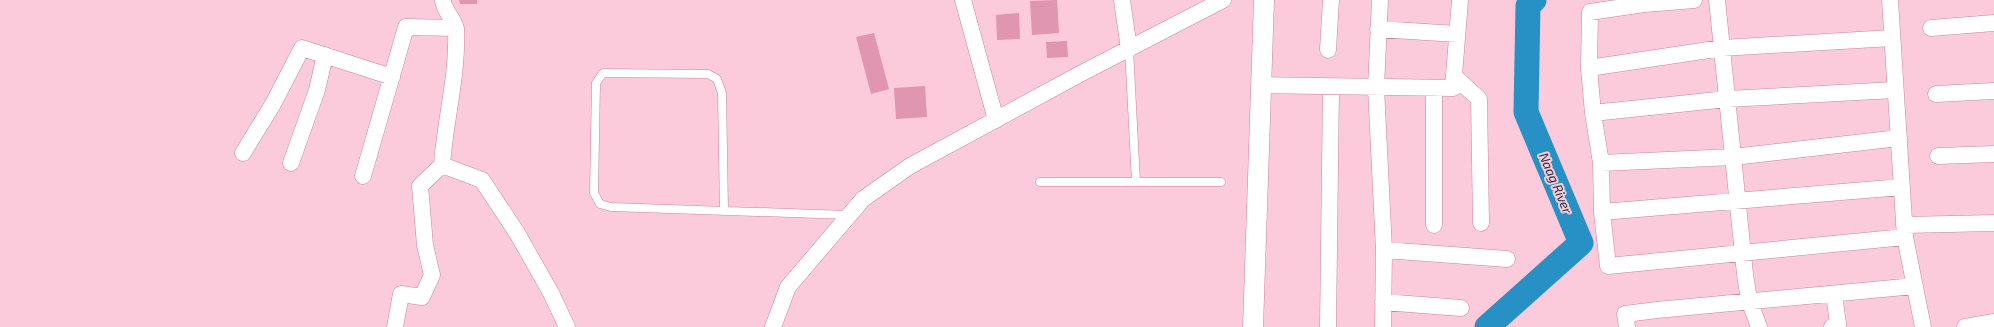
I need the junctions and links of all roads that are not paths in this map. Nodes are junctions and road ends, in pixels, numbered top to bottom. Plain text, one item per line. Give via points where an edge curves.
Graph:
1 (443, 0) edge
2 (963, 0) edge
3 (1122, 0) edge
4 (1223, 0) edge
5 (1264, 0) edge
6 (1331, 0) edge
7 (1380, 0) edge
8 (1460, 0) edge
9 (1694, 0) edge
10 (1716, 0) edge
11 (1890, 0) edge
12 (1994, 23) edge
13 (456, 28) junction
14 (1931, 28) dead end
15 (1378, 29) junction
16 (1457, 34) junction
17 (1892, 38) junction
18 (1722, 48) junction
19 (1129, 49) junction
20 (1328, 50) dead end
21 (325, 55) junction
22 (1589, 68) junction
23 (1454, 76) junction
24 (392, 77) junction
25 (1261, 85) junction
26 (1331, 87) junction
27 (1376, 88) junction
28 (1434, 88) junction
29 (1896, 90) junction
30 (1994, 91) edge
31 (1936, 94) dead end
32 (1727, 99) junction
33 (1593, 113) junction
34 (996, 120) junction
35 (1899, 138) junction
36 (243, 153) dead end
37 (1994, 154) edge
38 (1938, 156) dead end
39 (1733, 157) junction
40 (291, 163) dead end
41 (1601, 163) junction
42 (442, 165) junction
43 (363, 176) dead end
44 (1040, 182) dead end
45 (1136, 182) junction
46 (1221, 182) dead end
47 (1902, 187) junction
48 (1737, 200) junction
49 (724, 211) junction
50 (1602, 212) junction
51 (848, 215) junction
52 (1481, 223) dead end
53 (1994, 223) edge
54 (1434, 225) dead end
55 (1905, 231) junction
56 (1384, 250) junction
57 (1743, 253) junction
58 (1507, 259) dead end
59 (1915, 286) junction
60 (1834, 294) junction
61 (1749, 300) junction
62 (1383, 302) junction
63 (1461, 308) dead end
64 (1994, 322) edge
65 (395, 327) edge
66 (566, 327) edge
67 (773, 327) edge
68 (1253, 327) edge
69 (1328, 327) edge
70 (1383, 327) edge
71 (1627, 327) edge
72 (1759, 327) edge
73 (1832, 327) edge
74 (1923, 327) edge
75 (1965, 327) edge

1 - 13 street via 443,5
2 - 34 street
3 - 19 street
4 - 19 street
5 - 25 street
6 - 20 street
7 - 15 street
8 - 16 street
9 - 22 street via 1590,12
10 - 18 street
11 - 17 street
12 - 14 street
13 - 24 street via 406,27
13 - 42 street via 453,81
15 - 16 street
15 - 27 street
16 - 23 street
17 - 18 street
17 - 29 street
18 - 22 street
18 - 32 street
19 - 34 street
19 - 45 lane
21 - 24 street
21 - 36 street via 302,48 273,104
21 - 40 street via 317,90
22 - 33 street
23 - 28 street via 1453,88
23 - 52 street via 1479,100
24 - 43 street
25 - 26 street
25 - 68 street
26 - 27 street
26 - 69 street
27 - 28 street
27 - 56 street
28 - 54 street
29 - 32 street
29 - 35 street
30 - 31 street
32 - 33 street
32 - 39 street
33 - 41 street
34 - 51 street via 910,166 863,199
35 - 39 street
35 - 47 street
37 - 38 street
39 - 41 street
39 - 48 street
41 - 50 street
42 - 65 street via 420,186 425,245 432,275 422,297 401,294
42 - 66 street via 482,180 517,233 551,293
44 - 45 lane
45 - 46 lane
47 - 48 street
47 - 55 street
48 - 50 street
48 - 57 street
49 - 49 lane via 611,207 600,204 594,193 596,83 603,73 708,74 717,79 722,93
49 - 51 lane
50 - 57 street via 1608,266
51 - 67 street via 788,288
53 - 55 street
55 - 57 street
55 - 59 street
56 - 58 street
56 - 62 street
57 - 61 street
59 - 60 street
59 - 74 street
60 - 61 street
60 - 73 street via 1838,324
61 - 71 street via 1625,314
61 - 72 street
62 - 63 street
62 - 70 street
64 - 75 street

